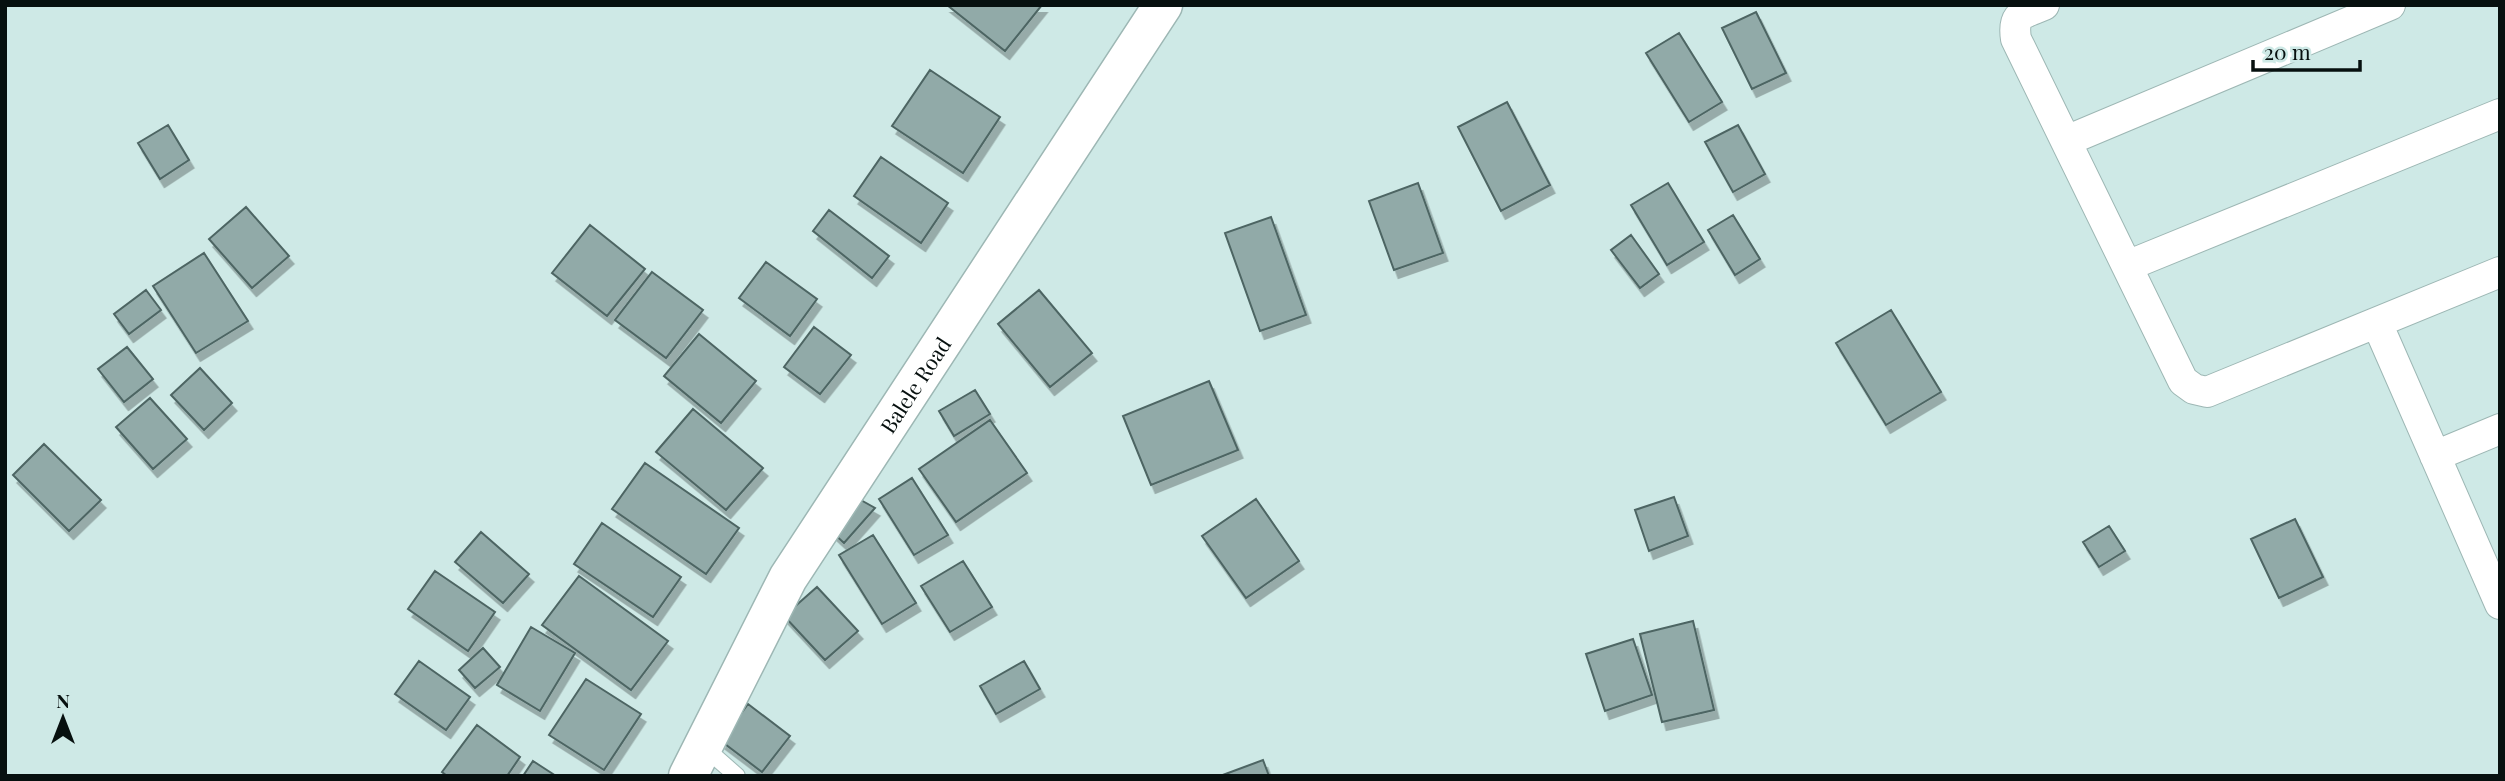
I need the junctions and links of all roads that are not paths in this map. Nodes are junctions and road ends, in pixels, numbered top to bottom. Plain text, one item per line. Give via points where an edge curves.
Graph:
1 (1163, 5) edge
2 (2043, 5) edge
3 (2390, 5) edge
4 (2500, 114) edge
5 (2066, 141) junction
6 (2127, 266) junction
7 (2500, 272) edge
8 (2377, 323) junction
9 (2500, 429) edge
10 (2435, 456) junction
11 (2497, 589) edge
12 (695, 761) edge
13 (737, 776) edge

1 - 12 street, Balele Road via 788,578
2 - 5 street via 2019,16 2014,24 2016,39
3 - 5 street
4 - 6 street
5 - 6 street
6 - 8 street via 2183,381 2207,392
7 - 8 street
8 - 10 street
9 - 10 street
10 - 11 street
12 - 13 lane

